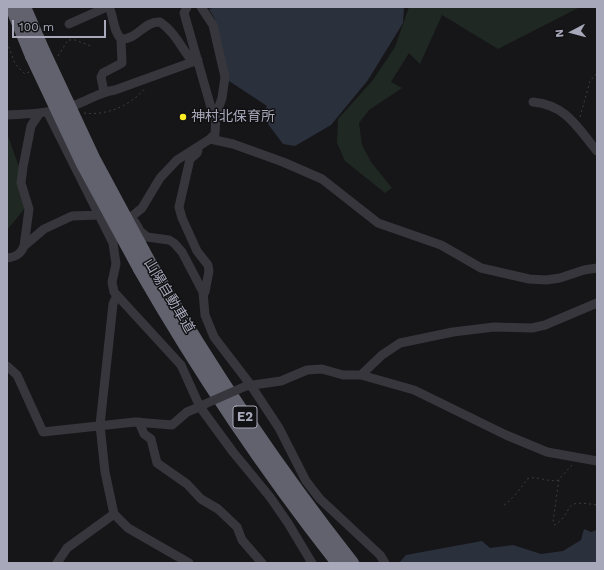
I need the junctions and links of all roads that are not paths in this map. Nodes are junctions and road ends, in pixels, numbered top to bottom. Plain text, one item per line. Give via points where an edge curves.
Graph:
1 (12, 7) edge
2 (24, 7) edge
3 (108, 7) edge
4 (187, 7) edge
5 (201, 7) edge
6 (69, 24) dead end
7 (121, 39) junction
8 (38, 53) junction
9 (195, 61) junction
10 (104, 92) junction
11 (533, 102) dead end
12 (44, 113) junction
13 (7, 115) edge
14 (216, 115) junction
15 (210, 139) junction
16 (198, 147) junction
17 (597, 151) edge
18 (100, 215) junction
19 (133, 217) junction
20 (109, 233) junction
21 (24, 246) junction
22 (7, 258) edge
23 (145, 267) junction
24 (597, 268) edge
25 (203, 292) junction
26 (117, 295) junction
27 (597, 303) edge
28 (7, 366) edge
29 (361, 375) junction
30 (248, 385) junction
31 (202, 405) junction
32 (139, 422) junction
33 (100, 425) junction
34 (597, 461) edge
35 (114, 514) junction
36 (61, 560) edge
37 (189, 563) edge
38 (262, 563) edge
39 (312, 563) edge
40 (338, 563) edge
41 (352, 563) edge
42 (385, 563) edge

1 - 8 highway, 山陽自動車道 / E2
2 - 8 highway, 山陽自動車道 / E2
3 - 6 street
3 - 7 street
4 - 9 street via 184,13
5 - 14 street via 213,25 225,77
7 - 9 street via 125,40 135,35 149,23 160,22 170,29 183,51
7 - 10 street via 122,63 103,73
8 - 23 highway, 山陽自動車道 / E2, bridge via 93,158
9 - 10 street
9 - 14 street via 212,111
10 - 12 street via 76,105
11 - 17 street via 553,105 562,110
12 - 13 street
12 - 18 street
12 - 21 street via 31,126 23,167 21,183 29,209
14 - 15 street via 215,134
15 - 16 street
15 - 24 street via 276,159 322,179 378,223 441,245 463,260 481,268 529,279 546,280
16 - 19 street via 177,160 160,178 142,208
16 - 25 street via 197,153 190,159 179,207 197,251 208,265
18 - 20 street
18 - 21 street via 72,216 44,229
19 - 20 street
19 - 25 street via 140,231 147,237 174,243 182,252
20 - 26 street via 116,264 112,282
21 - 22 street via 15,257
23 - 40 highway, 山陽自動車道 / E2 via 194,360 273,477
23 - 41 highway, 山陽自動車道 / E2 via 244,416
25 - 30 street via 205,315 214,337
26 - 31 street via 181,365
26 - 33 street via 113,304
27 - 29 street via 532,328 494,327 400,343 382,355
28 - 33 street via 16,375 43,432
29 - 30 street via 343,375 322,369 307,370 281,381
29 - 34 street via 414,390 547,452
30 - 31 street, bridge
30 - 42 street via 279,428 306,481 320,499 380,555
31 - 32 street via 187,412 172,425
31 - 39 street via 233,452 270,497
32 - 33 street
32 - 38 street via 144,434 151,438 157,464 187,484 201,499 218,509 237,527 242,540
33 - 35 street via 105,472
35 - 36 street via 83,535
35 - 37 street via 128,528

